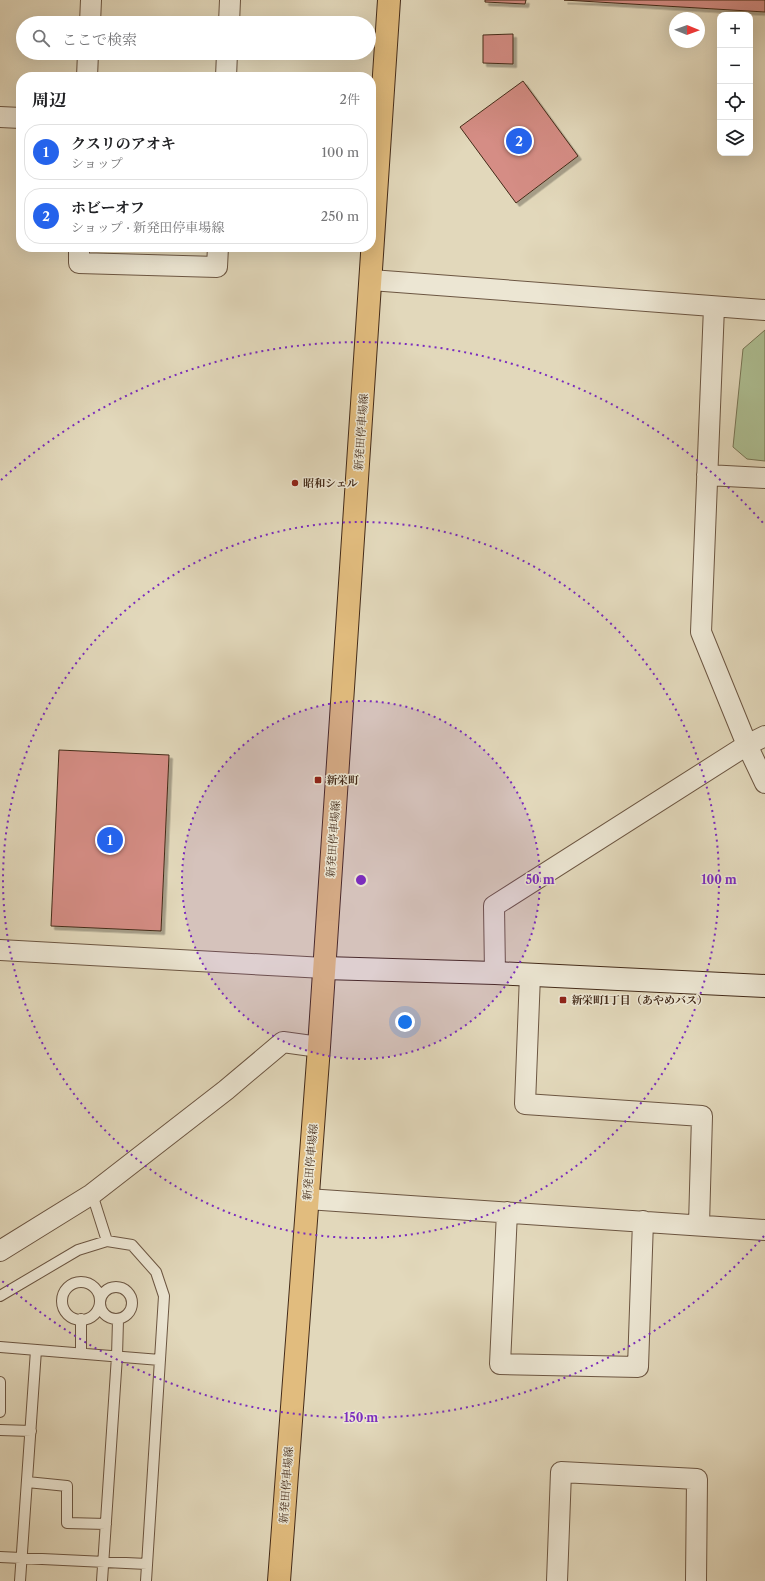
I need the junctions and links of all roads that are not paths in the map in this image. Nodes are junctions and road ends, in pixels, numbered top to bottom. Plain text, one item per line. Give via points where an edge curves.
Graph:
1 (91, 0) edge
2 (230, 0) edge
3 (389, 0) edge
4 (90, 16) edge
5 (229, 16) edge
6 (88, 60) edge
7 (227, 60) edge
8 (87, 72) edge
9 (226, 72) edge
10 (0, 117) edge
11 (16, 118) edge
12 (376, 130) edge
13 (80, 252) edge
14 (218, 252) edge
15 (372, 252) edge
16 (371, 280) junction
17 (714, 307) junction
18 (765, 310) edge
19 (707, 475) junction
20 (765, 478) edge
21 (765, 736) edge
22 (747, 745) junction
23 (765, 783) edge
24 (0, 950) edge
25 (324, 968) junction
26 (495, 973) junction
27 (530, 975) junction
28 (765, 986) edge
29 (319, 1047) junction
30 (92, 1194) junction
31 (307, 1199) junction
32 (507, 1212) junction
33 (643, 1221) junction
34 (700, 1225) junction
35 (765, 1230) edge
36 (107, 1241) junction
37 (0, 1251) edge
38 (0, 1296) edge
39 (100, 1302) junction
40 (81, 1319) junction
41 (118, 1320) junction
42 (0, 1347) edge
43 (36, 1350) junction
44 (81, 1353) junction
45 (117, 1356) junction
46 (160, 1360) junction
47 (0, 1382) edge
48 (0, 1412) edge
49 (0, 1430) edge
50 (31, 1431) junction
51 (27, 1482) junction
52 (106, 1524) junction
53 (0, 1557) edge
54 (22, 1558) junction
55 (103, 1562) junction
56 (147, 1564) junction
57 (20, 1581) edge
58 (102, 1581) edge
59 (146, 1581) edge
60 (279, 1581) edge
61 (557, 1581) edge
62 (696, 1581) edge

1 - 4 street
2 - 5 street
3 - 12 main road, 新発田停車場線
6 - 8 street
7 - 9 street
10 - 11 street
13 - 14 street via 79,263 217,267
15 - 16 main road, 新発田停車場線
16 - 17 street
16 - 25 main road, 新発田停車場線
17 - 18 street
17 - 19 street
19 - 20 street
19 - 22 street via 701,632
21 - 22 street
22 - 23 street
22 - 26 street via 494,906
24 - 25 street
25 - 26 street
25 - 29 main road, 新発田停車場線
26 - 27 street
27 - 28 street
27 - 34 street via 525,1104 702,1116
29 - 30 street via 283,1042 226,1090
29 - 31 main road, 新発田停車場線
30 - 36 lane
30 - 37 street
31 - 32 street
31 - 60 main road, 新発田停車場線
32 - 33 street
32 - 33 street via 500,1364 638,1367
33 - 34 street
34 - 35 street
36 - 38 lane via 78,1250
36 - 46 lane via 132,1245 156,1272 164,1296
39 - 40 lane via 97,1311 90,1317
39 - 40 lane via 93,1286 85,1282 76,1282 69,1286 62,1301 64,1308 74,1318
39 - 41 lane via 105,1315
39 - 41 lane via 106,1290 113,1287 126,1290 133,1304 130,1312
40 - 44 lane
41 - 45 lane
42 - 43 lane
43 - 44 lane
43 - 50 lane
44 - 45 lane
45 - 46 lane
45 - 52 lane
46 - 56 lane
47 - 48 lane
49 - 50 lane
50 - 51 lane
51 - 52 lane via 67,1486 67,1523
51 - 54 lane
52 - 55 lane
53 - 54 lane
54 - 55 lane
54 - 57 lane
55 - 56 lane
55 - 58 lane
56 - 59 lane
61 - 62 street via 561,1472 697,1479

